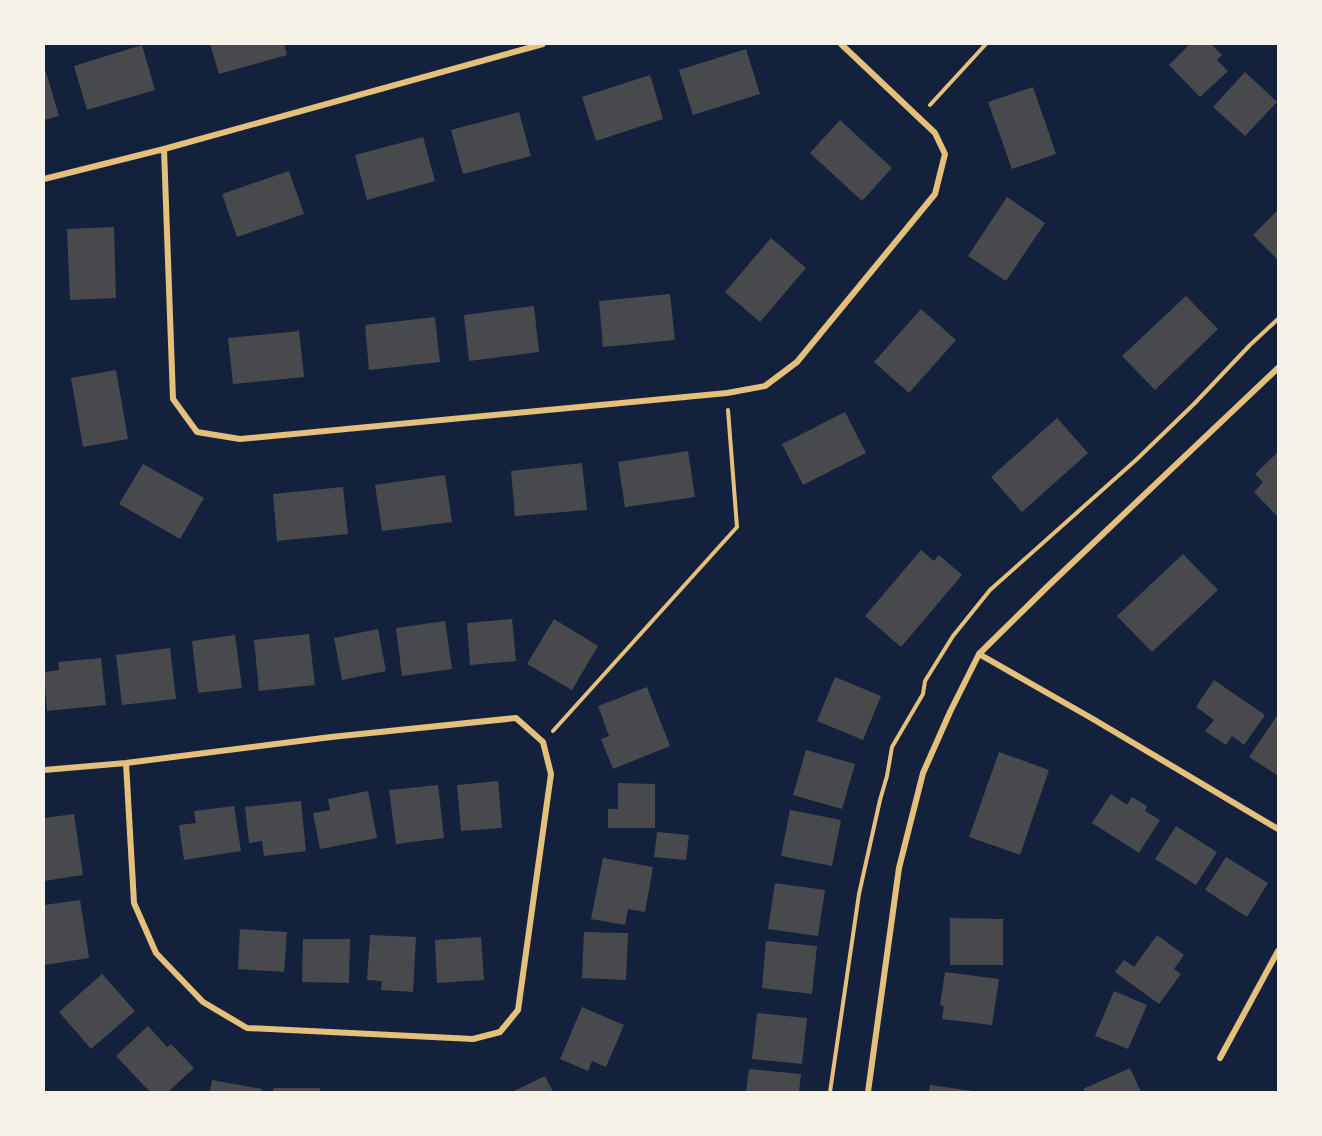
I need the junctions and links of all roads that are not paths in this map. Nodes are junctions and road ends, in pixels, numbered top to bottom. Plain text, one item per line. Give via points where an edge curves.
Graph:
1 (543, 44) edge
2 (841, 44) edge
3 (164, 149) junction
4 (44, 179) edge
5 (1278, 368) edge
6 (979, 654) junction
7 (126, 763) junction
8 (44, 770) edge
9 (1278, 829) edge
10 (1278, 951) edge
11 (1220, 1059) dead end
12 (868, 1092) edge

1 - 3 street
2 - 3 street via 935,133 945,154 935,194 797,362 765,386 727,393 240,439 197,432 173,399
3 - 4 street
5 - 6 street
6 - 9 street
6 - 12 street via 923,773 899,868
7 - 7 street via 516,718 543,742 551,774 518,1010 500,1032 473,1039 247,1028 203,1002 156,953 134,903
7 - 8 street
10 - 11 street

